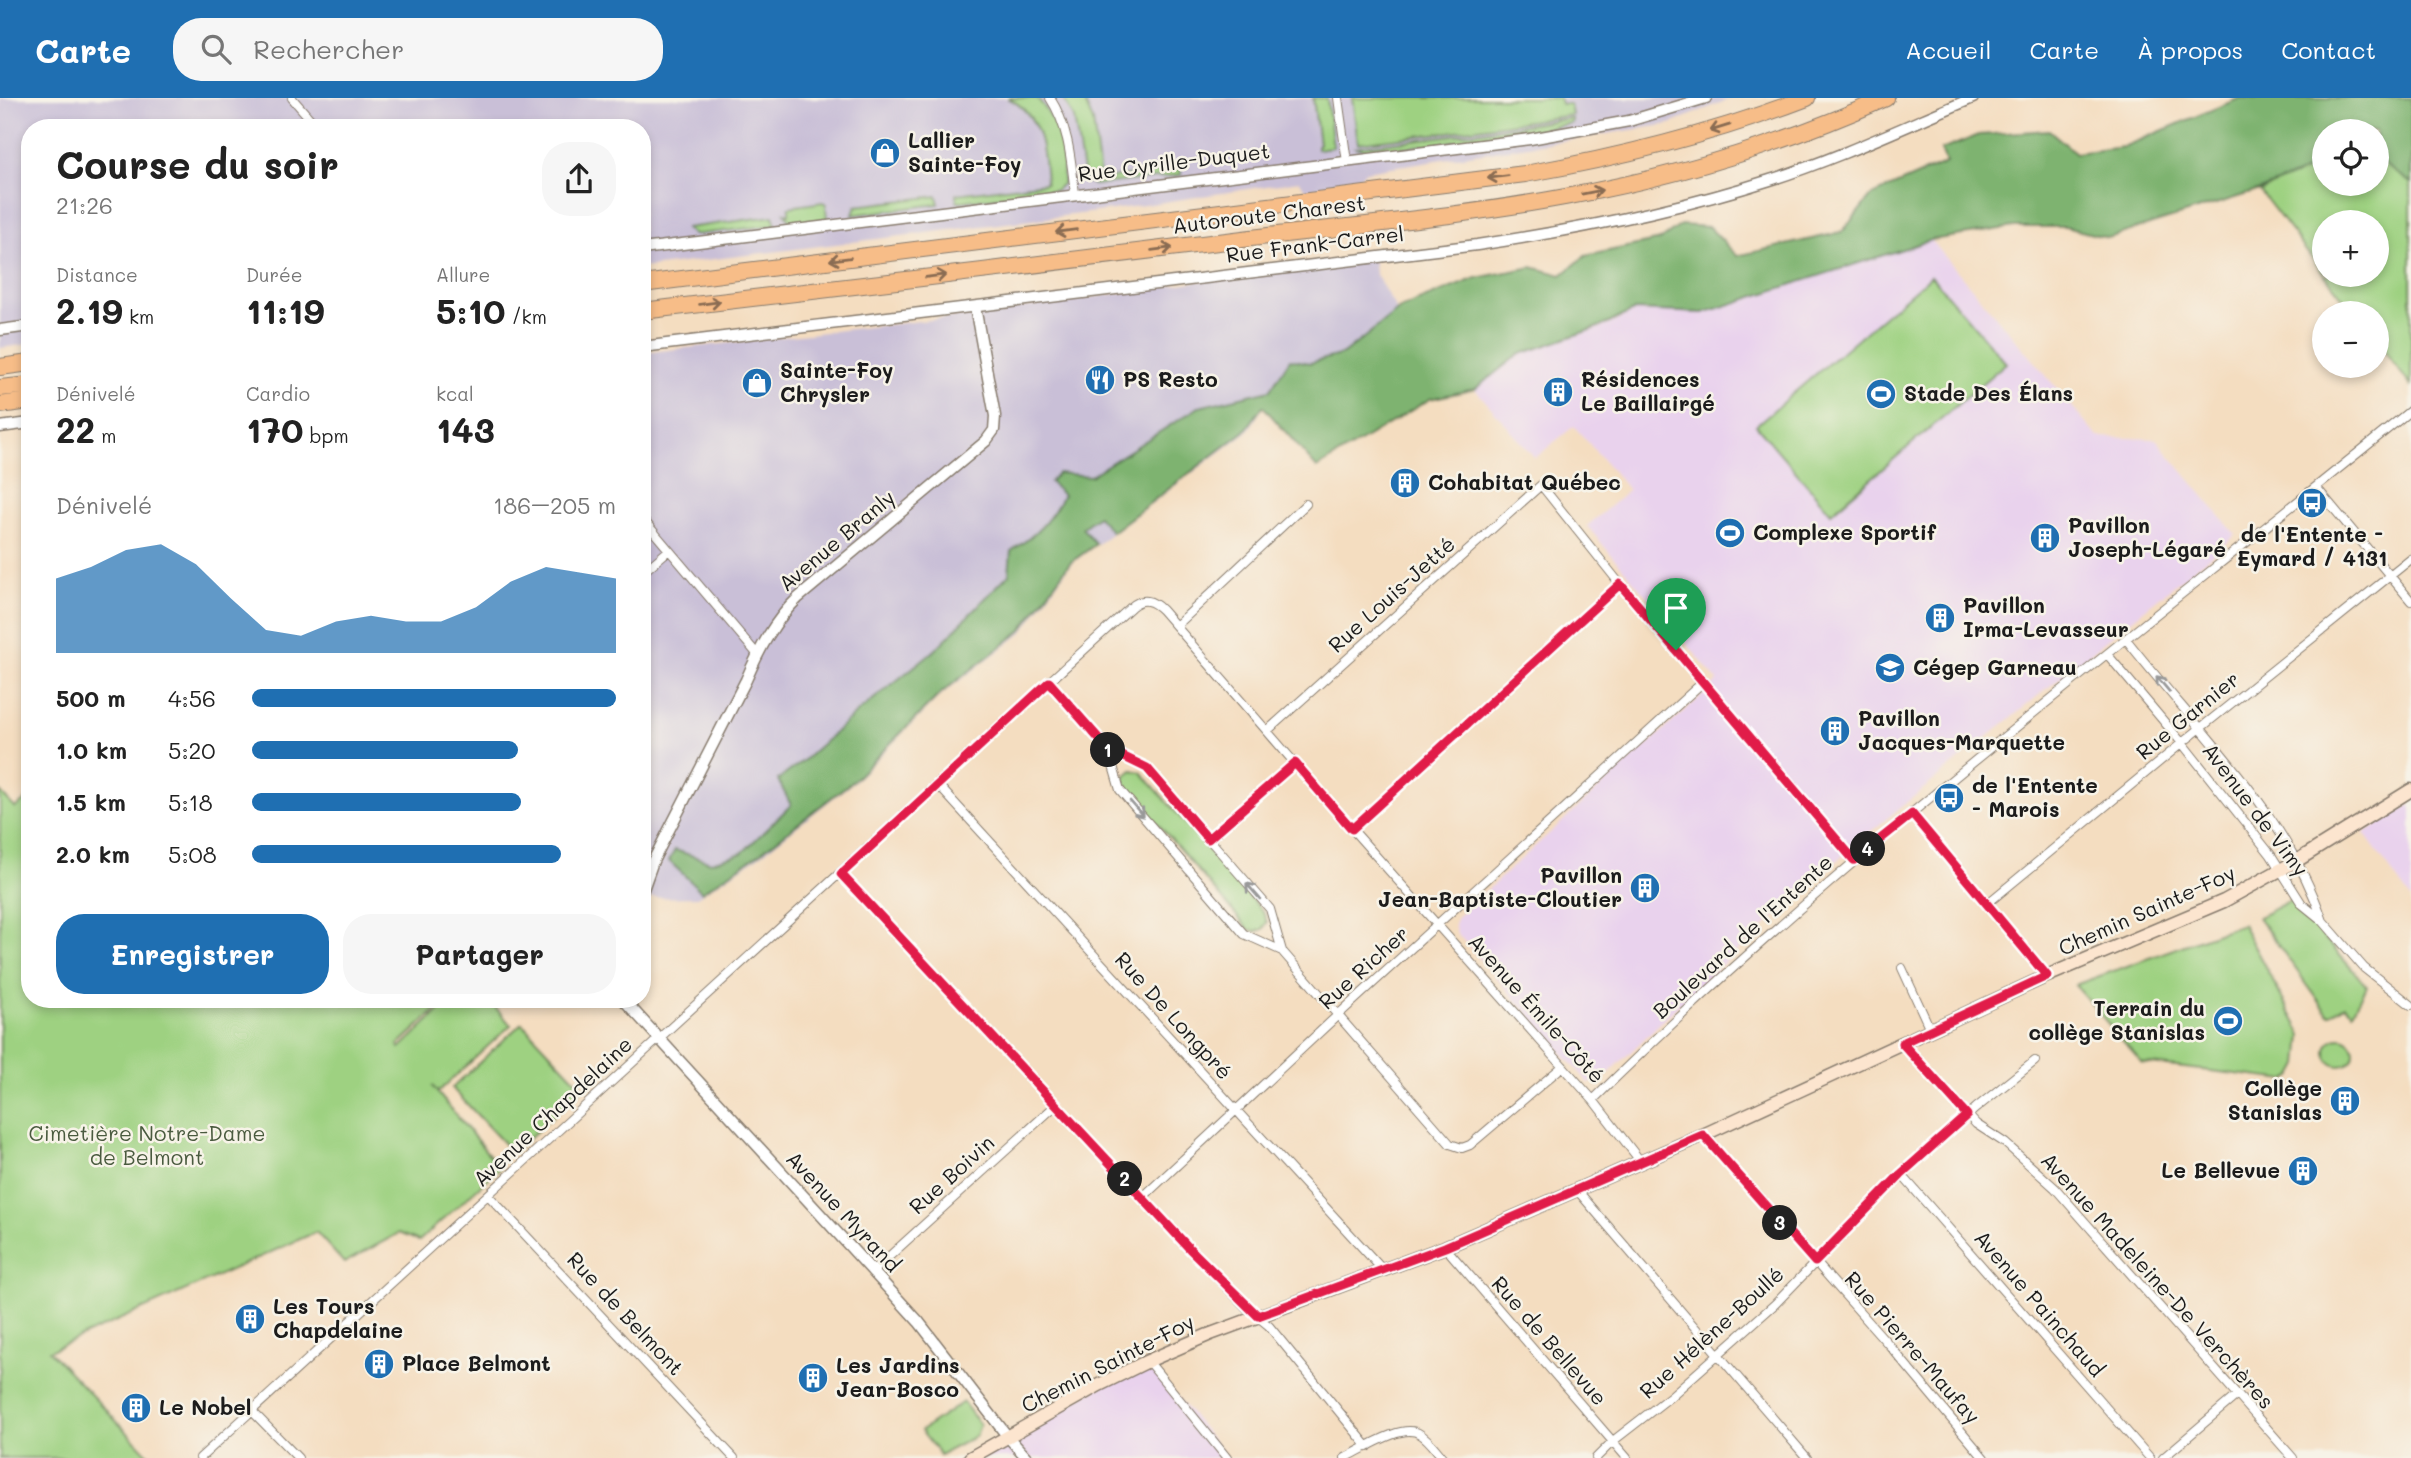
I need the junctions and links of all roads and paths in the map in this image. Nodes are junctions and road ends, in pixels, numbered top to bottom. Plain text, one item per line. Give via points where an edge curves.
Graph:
1 (292, 98) edge
2 (1050, 98) edge
3 (1338, 98) edge
4 (1706, 98) edge
5 (1807, 98) edge
6 (1886, 98) edge
7 (1973, 98) edge
8 (310, 119) edge
9 (1347, 162) junction
10 (1075, 194) junction
11 (651, 248) edge
12 (651, 283) edge
13 (975, 306) junction
14 (651, 310) edge
15 (21, 327) edge
16 (0, 330) edge
17 (651, 346) edge
18 (21, 355) edge
19 (0, 357) edge
20 (21, 364) edge
21 (0, 367) edge
22 (21, 385) edge
23 (0, 388) edge
24 (21, 402) edge
25 (0, 405) edge
26 (2411, 410) edge
27 (21, 424) edge
28 (0, 427) edge
29 (2316, 487) junction
30 (1306, 503) dead end
31 (651, 529) edge
32 (669, 550) junction
33 (2411, 559) edge
34 (651, 565) edge
35 (2390, 576) junction
36 (1620, 584) junction
37 (1149, 600) joint
38 (2411, 601) edge
39 (1176, 626) junction
40 (2126, 639) junction
41 (757, 654) junction
42 (2107, 654) junction
43 (1049, 682) junction
44 (1703, 682) junction
45 (2200, 729) junction
46 (1267, 731) junction
47 (2182, 743) junction
48 (1108, 749) junction
49 (1295, 763) junction
50 (938, 785) junction
51 (2411, 790) edge
52 (1912, 814) junction
53 (1352, 829) junction
54 (1208, 839) junction
55 (1854, 860) junction
56 (2298, 860) junction
57 (651, 867) edge
58 (2282, 869) junction
59 (841, 874) junction
60 (1988, 903) junction
61 (2323, 921) junction
62 (1438, 925) junction
63 (1282, 951) junction
64 (1902, 968) dead end
65 (2047, 976) junction
66 (2411, 1005) edge
67 (631, 1008) edge
68 (1338, 1015) junction
69 (1930, 1029) junction
70 (658, 1039) junction
71 (1902, 1043) junction
72 (2035, 1060) dead end
73 (1563, 1066) junction
74 (1594, 1100) junction
75 (1056, 1105) junction
76 (1235, 1110) junction
77 (1967, 1115) junction
78 (1703, 1135) junction
79 (1641, 1162) junction
80 (1901, 1174) junction
81 (1577, 1190) junction
82 (488, 1195) junction
83 (1143, 1197) junction
84 (1445, 1247) junction
85 (1815, 1262) junction
86 (1382, 1269) junction
87 (872, 1272) junction
88 (1258, 1316) junction
89 (1718, 1356) junction
90 (1148, 1361) junction
91 (2237, 1395) junction
92 (252, 1411) junction
93 (1008, 1437) junction
94 (1613, 1441) junction
95 (1368, 1447) junction
96 (200, 1458) edge
97 (298, 1458) edge
98 (734, 1458) edge
99 (970, 1458) edge
100 (1027, 1458) edge
101 (1227, 1458) edge
102 (1345, 1458) edge
103 (1443, 1458) edge
104 (1596, 1458) edge
105 (1627, 1458) edge
106 (1807, 1458) edge
107 (1984, 1458) edge
108 (2150, 1458) edge
109 (2164, 1458) edge
110 (2292, 1458) edge

1 - 8 street
2 - 10 street via 1067,134
3 - 9 street
4 - 9 street, Rue Cyrille-Duquet via 1629,121 1556,135
5 -> 12 highway, Autoroute Charest via 1663,145 1525,174
14 -> 6 highway, Autoroute Charest via 1563,198 1744,152
7 - 13 street, Rue Frank-Carrel via 1772,179 1602,225 1477,245
9 - 10 street, Rue Cyrille-Duquet
10 - 11 street, Rue Cyrille-Duquet
13 - 17 street, Rue Frank-Carrel
13 - 41 street, Avenue Branly via 995,416 991,435 798,598
15 - 16 street
18 - 19 highway
20 - 21 highway
22 - 23 highway
24 - 25 highway
26 - 29 street, Boulevard de l'Entente
27 - 28 street
29 - 35 street
29 - 40 street, Boulevard de l'Entente
30 - 39 street
31 - 32 street
32 - 34 street
32 - 41 street
33 - 35 street, Rue Garnier
35 - 38 street
35 - 45 street, Rue Garnier
36 - 44 street
36 - 46 street, Rue Louis-Jetté via 1541,485
36 - 53 street
37 - 39 street, Avenue Émile-Côté
37 - 43 street, Avenue Chapdelaine via 1136,603
39 - 46 street, Avenue Émile-Côté
40 - 42 street, Boulevard de l'Entente
45 -> 40 street, Avenue de Vimy
41 - 57 street, Avenue Branly
42 - 47 street, Avenue de Vimy
42 - 52 street, Boulevard de l'Entente
43 - 48 street
43 - 50 street, Avenue Chapdelaine
44 - 55 street
44 - 62 street, Rue Richer
45 - 47 street, Rue Garnier
45 - 56 street, Avenue de Vimy via 2252,791
46 - 49 street, Avenue Émile-Côté
47 - 58 street, Avenue de Vimy
47 - 60 street, Rue Garnier
48 - 54 street via 1147,768
48 -> 63 street via 1120,790 1244,934
49 - 53 street, Avenue Émile-Côté
49 - 54 street
50 - 59 street, Avenue Chapdelaine
50 - 76 street, Rue De Longpré
51 - 56 main road, Chemin Sainte-Foy
52 - 55 street, Boulevard de l'Entente
52 - 60 street
53 - 62 street, Avenue Émile-Côté
63 -> 54 street via 1270,909
55 - 74 street, Boulevard de l'Entente
56 - 58 main road, Chemin Sainte-Foy
56 - 61 street, Avenue de Vimy
58 - 61 street, Avenue de Vimy via 2302,904
58 - 65 main road, Chemin Sainte-Foy via 2224,901
59 - 70 street, Avenue Chapdelaine
59 - 75 street
60 - 65 street
61 - 66 street, Avenue de Vimy via 2364,968
62 - 68 street, Rue Richer
62 - 73 street, Avenue Émile-Côté
63 - 68 street
64 - 69 street
65 - 69 main road, Chemin Sainte-Foy
67 - 70 street, Avenue Myrand
68 - 73 street via 1456,1147 1470,1145
68 - 76 street, Rue Richer
69 - 71 main road, Chemin Sainte-Foy
70 - 82 street, Avenue Chapdelaine
70 - 87 street, Avenue Myrand
71 - 77 street, Avenue Madeleine-De Verchères
71 - 78 main road, Chemin Sainte-Foy
72 - 77 street, Rue Hélène-Boullé
73 - 74 street, Avenue Émile-Côté
74 - 79 street, Avenue Émile-Côté
75 - 83 street
75 - 87 street, Rue Boivin
76 - 83 street, Rue Richer
76 - 86 street, Rue De Longpré
77 - 80 street, Rue Hélène-Boullé
77 - 91 street, Avenue Madeleine-De Verchères via 2055,1188
78 - 79 main road, Chemin Sainte-Foy
78 - 85 street, Rue Pierre-Maufay
79 - 81 main road, Chemin Sainte-Foy
80 - 85 street, Rue Hélène-Boullé
80 - 108 street, Avenue Painchaud
81 - 84 main road, Chemin Sainte-Foy
81 - 89 street
82 - 92 street, Avenue Chapdelaine
82 - 98 street, Rue de Belmont
83 - 88 street
84 - 86 main road, Chemin Sainte-Foy
84 - 94 street, Rue de Bellevue
85 - 89 street, Rue Hélène-Boullé
85 - 107 street, Rue Pierre-Maufay
86 - 88 main road, Chemin Sainte-Foy
87 - 93 street, Avenue Myrand via 919,1322
88 - 90 main road, Chemin Sainte-Foy
88 - 95 street
89 - 94 street, Rue Hélène-Boullé
89 - 106 street
90 - 93 main road, Chemin Sainte-Foy
90 - 101 street
91 - 109 street
91 - 110 street, Avenue Madeleine-De Verchères
92 - 96 street, Avenue Chapdelaine
92 - 97 street
93 - 99 main road, Chemin Sainte-Foy
93 - 100 street, Avenue Myrand
94 - 104 street, Rue Hélène-Boullé
94 - 105 street, Rue de Bellevue
95 - 102 street
95 - 103 street via 1412,1430

